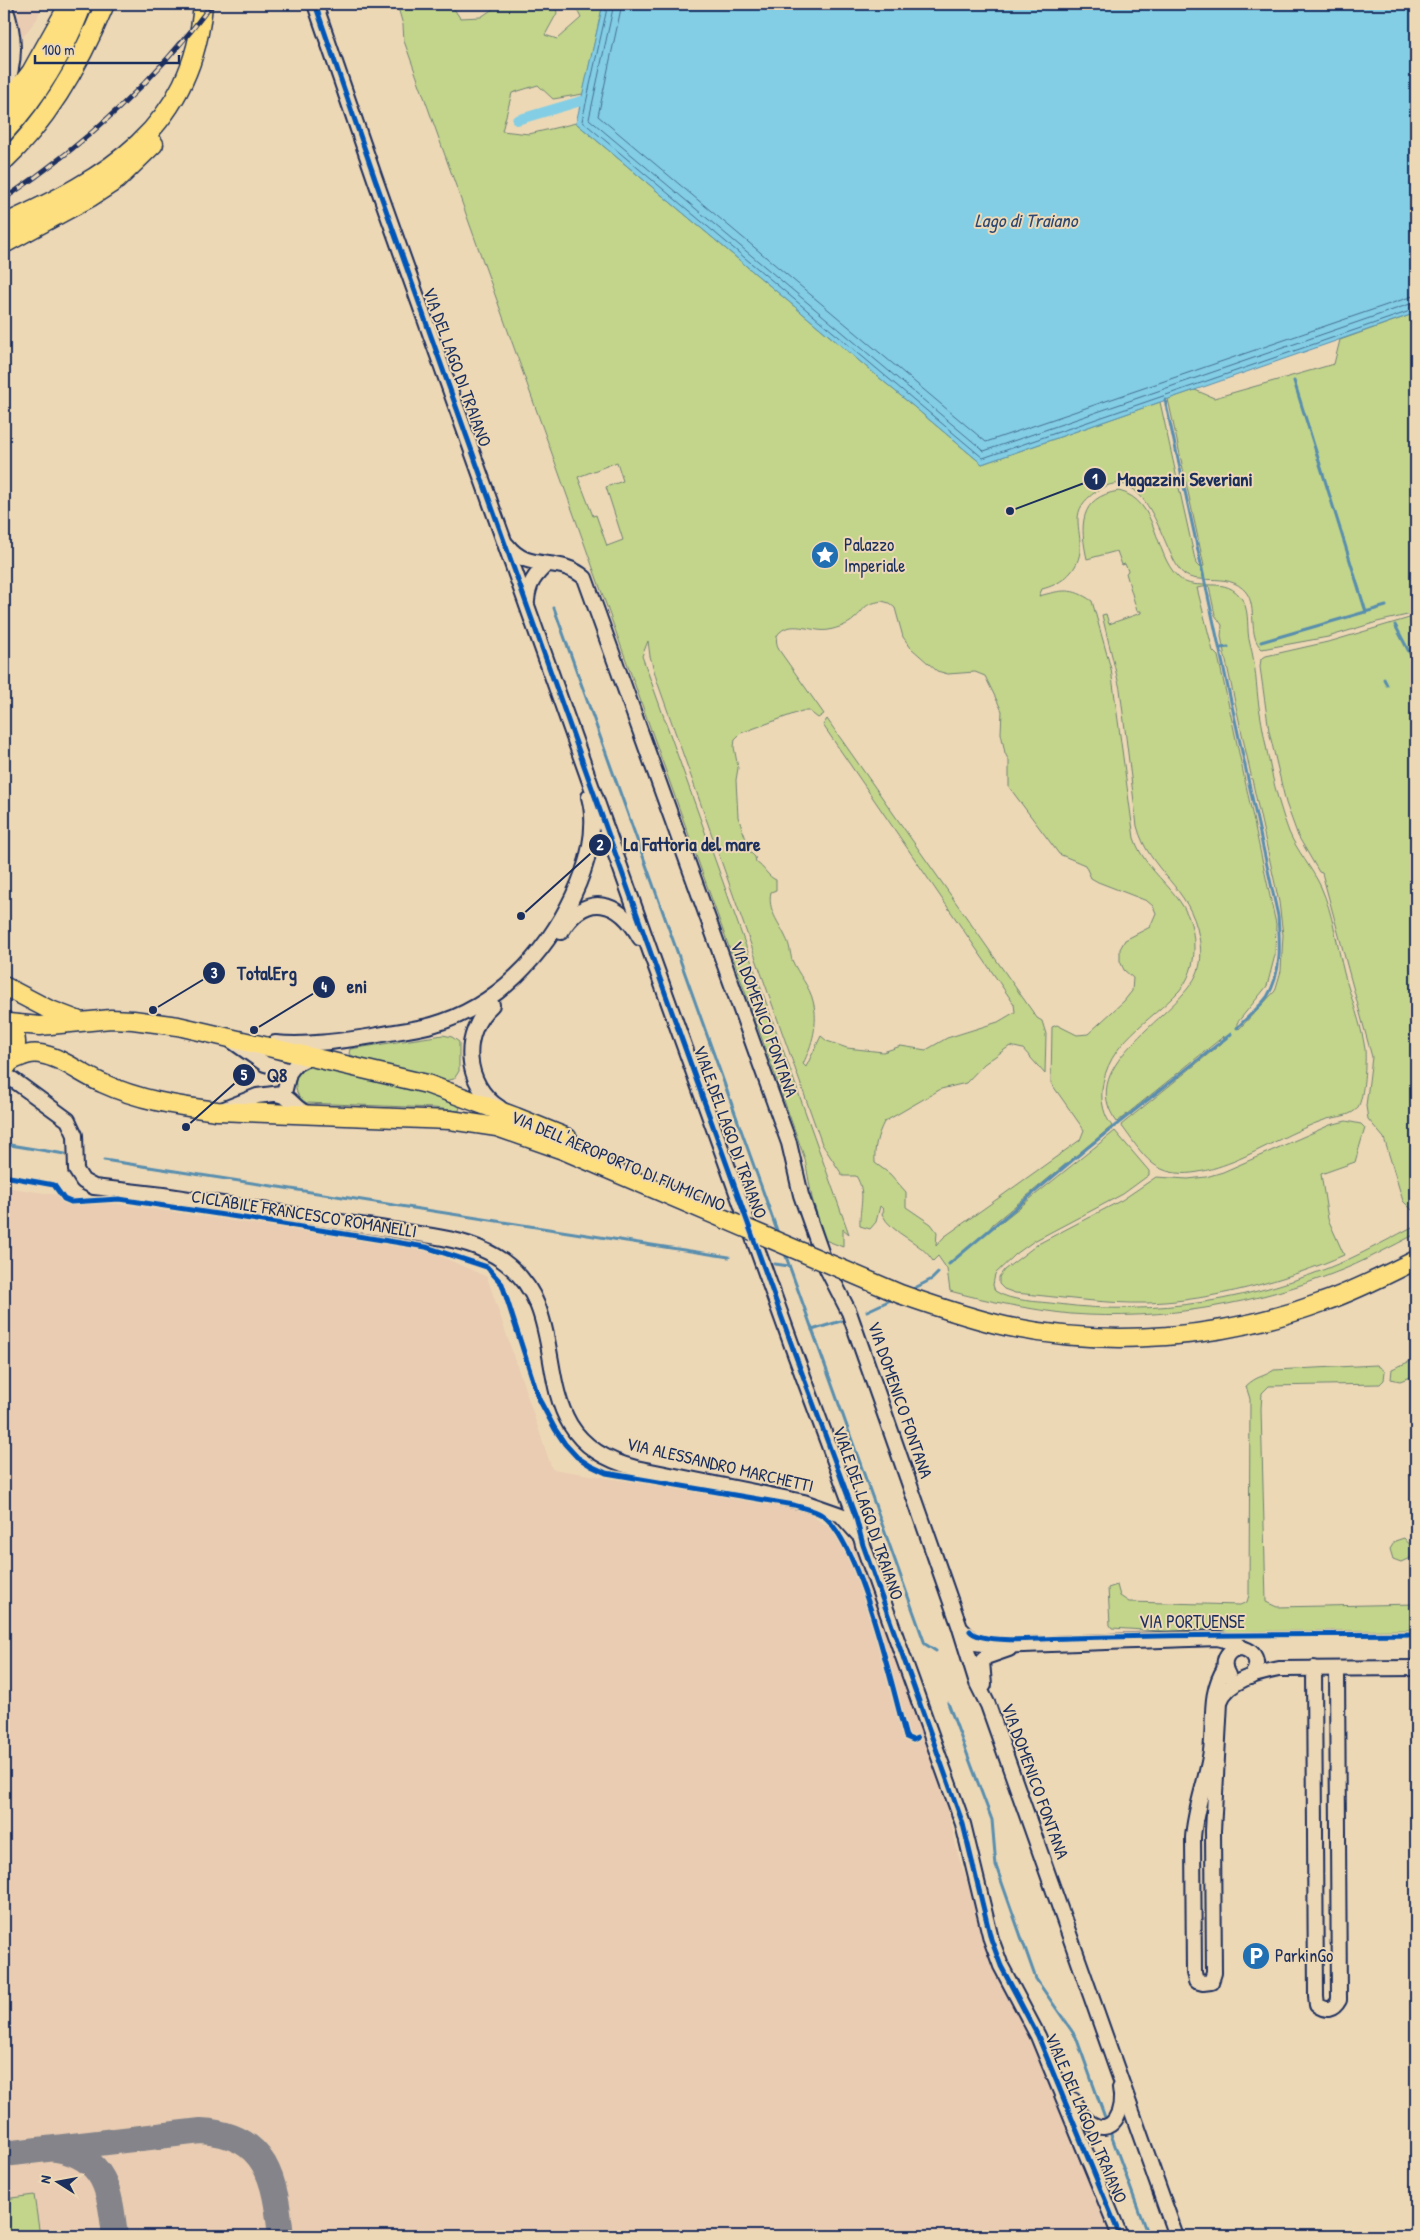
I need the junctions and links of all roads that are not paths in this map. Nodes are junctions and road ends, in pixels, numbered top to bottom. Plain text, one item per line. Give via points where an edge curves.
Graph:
1 (69, 4) edge
2 (83, 4) edge
3 (105, 4) edge
4 (203, 4) edge
5 (315, 4) edge
6 (4, 5) edge
7 (201, 32) junction
8 (4, 92) edge
9 (4, 106) edge
10 (4, 133) edge
11 (4, 161) edge
12 (4, 224) edge
13 (4, 244) edge
14 (505, 542) junction
15 (548, 564) junction
16 (527, 603) junction
17 (575, 739) joint
18 (582, 759) junction
19 (580, 880) junction
20 (602, 904) junction
21 (654, 962) junction
22 (4, 986) edge
23 (492, 1005) junction
24 (6, 1022) edge
25 (82, 1022) junction
26 (220, 1036) junction
27 (313, 1057) junction
28 (6, 1068) edge
29 (288, 1077) junction
30 (276, 1094) junction
31 (217, 1111) junction
32 (309, 1114) junction
33 (516, 1116) junction
34 (566, 1144) junction
35 (1416, 1248) edge
36 (1416, 1260) edge
37 (863, 1545) junction
38 (959, 1625) junction
39 (1202, 1640) junction
40 (1021, 1645) junction
41 (1242, 1648) junction
42 (1257, 1662) junction
43 (1225, 1663) junction
44 (1314, 1668) junction
45 (1337, 1668) junction
46 (1416, 1668) edge
47 (1279, 1670) junction
48 (1245, 1679) junction
49 (988, 1705) junction
50 (1038, 2036) junction
51 (1110, 2048) junction
52 (1120, 2236) edge
53 (1176, 2236) edge

1 - 9 main road via 31,72
2 - 10 main road via 44,82
3 - 11 main road via 60,93 28,136
4 - 7 main road
5 - 14 street, VIA DEL LAGO DI TRAIANO
6 - 8 street via 14,46 13,64
7 - 12 main road via 192,67 177,96 145,137 94,178 51,203
7 - 13 main road via 194,70 184,98 155,143 117,180
14 - 15 street via 514,554
14 - 16 street, VIA DEL LAGO DI TRAIANO
15 - 16 street via 531,582
15 - 38 street, VIA DOMENICO FONTANA via 566,566 585,578 789,1142 802,1195 827,1269 849,1312
16 - 17 street, VIA DEL LAGO DI TRAIANO
17 - 18 street, VIALE DEL LAGO DI TRAIANO
18 - 19 street via 581,770 592,820 590,844
18 - 21 street, VIALE DEL LAGO DI TRAIANO
19 - 20 street via 586,895
19 - 26 street via 562,919 532,961 498,992 454,1017 425,1026 332,1042 278,1043
20 - 21 street via 626,918
20 - 23 street via 593,905 568,922 537,965
21 - 37 street, VIALE DEL LAGO DI TRAIANO via 856,1518
22 - 25 main road
23 - 27 street via 441,1030 335,1048
23 - 33 street via 475,1026 470,1048 471,1064 483,1094
24 - 25 main road, VIA DELL'AEROPORTO DI FIUMICINO via 40,1026
24 - 28 main road via 14,1032 16,1042 15,1052
25 - 26 main road, VIA DELL'AEROPORTO DI FIUMICINO via 133,1020
26 - 27 main road, VIA DELL'AEROPORTO DI FIUMICINO
26 - 29 street via 238,1044 264,1064 284,1069
27 - 29 street via 296,1064
27 - 33 main road, VIA DELL'AEROPORTO DI FIUMICINO via 428,1084
28 - 31 main road, VIA DELL'AEROPORTO DI FIUMICINO via 26,1054 49,1056 102,1083 154,1102
28 - 37 street, VIA ALESSANDRO MARCHETTI via 12,1079 68,1120 75,1135 76,1170 84,1181 94,1187 163,1194 441,1238 469,1244 495,1256 518,1274 534,1296 546,1333 561,1406 574,1431 587,1445 602,1456 628,1466 789,1498 822,1508 844,1517
29 - 30 street via 286,1089
30 - 31 street via 257,1096
30 - 32 street via 288,1097 302,1112
31 - 32 main road, VIA DELL'AEROPORTO DI FIUMICINO
32 - 34 main road, VIA DELL'AEROPORTO DI FIUMICINO via 474,1122
33 - 34 main road, VIA DELL'AEROPORTO DI FIUMICINO
34 - 35 main road, VIA DELL'AEROPORTO DI FIUMICINO via 904,1284 958,1302 1050,1322 1142,1326 1236,1315 1328,1289
34 - 36 main road, VIA DELL'AEROPORTO DI FIUMICINO, bridge via 900,1294 1006,1326 1060,1334 1148,1337 1196,1334 1241,1325 1322,1303
37 - 50 street, VIALE DEL LAGO DI TRAIANO via 963,1824 991,1939 1001,1966
38 - 40 street, VIA PORTUENSE via 975,1643
38 - 49 street, VIA DOMENICO FONTANA via 977,1683
39 - 40 street, VIA PORTUENSE
39 - 41 street, VIA PORTUENSE via 1228,1640
39 - 43 street, VIA PORTUENSE via 1218,1649
40 - 49 street, VIA PORTUENSE via 994,1654 982,1662
41 - 42 street via 1252,1653
41 - 43 street via 1230,1651
42 - 47 street
42 - 48 street via 1254,1673
43 - 48 street via 1230,1677
43 - 48 street via 1216,1685 1211,1751 1194,1830 1194,1973 1196,1981 1203,1983 1211,1982 1214,1973 1213,1823 1220,1702 1230,1686
44 - 45 street
44 - 45 street via 1316,1996 1317,2005 1330,2010 1339,2000
44 - 47 street
45 - 46 street
47 - 48 street via 1261,1672
49 - 51 street, VIA DOMENICO FONTANA
50 - 51 street via 1080,2114 1089,2123 1105,2125 1120,2115 1122,2094
50 - 52 street, VIALE DEL LAGO DI TRAIANO
51 - 53 street, VIA DOMENICO FONTANA

